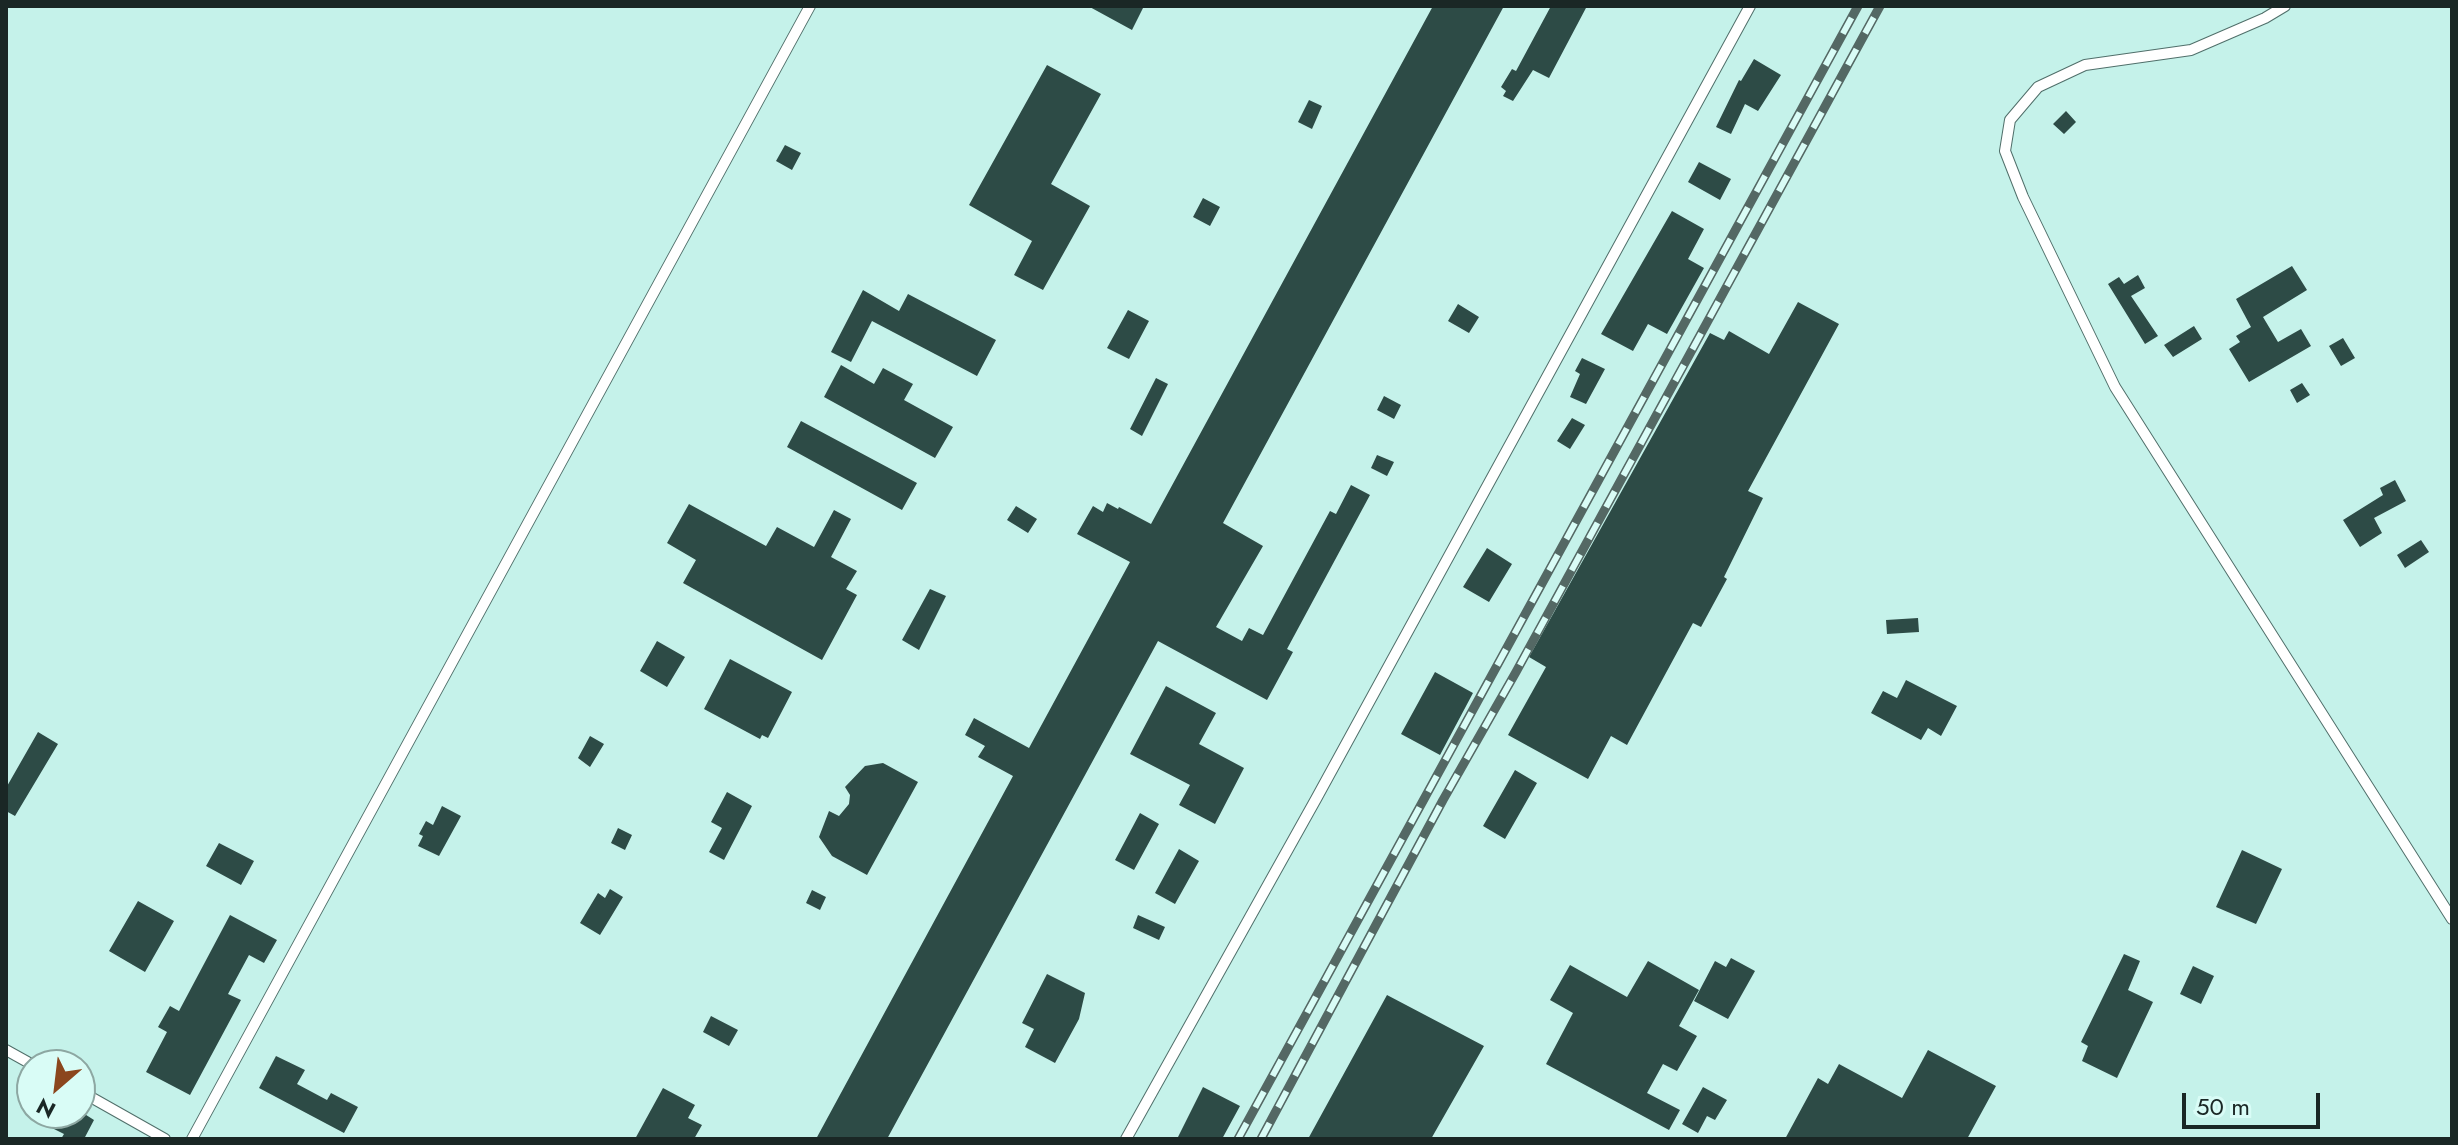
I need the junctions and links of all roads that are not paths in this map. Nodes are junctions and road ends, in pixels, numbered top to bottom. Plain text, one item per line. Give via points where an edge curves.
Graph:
1 (810, 6) edge
2 (1750, 6) edge
3 (2285, 6) edge
4 (2452, 919) edge
5 (96, 1100) edge
6 (165, 1139) edge
7 (192, 1139) edge
8 (1126, 1139) edge

1 - 7 lane
2 - 8 lane
3 - 4 lane via 2191,50 2085,65 2038,87 2010,120 2005,151 2115,387
5 - 6 lane

